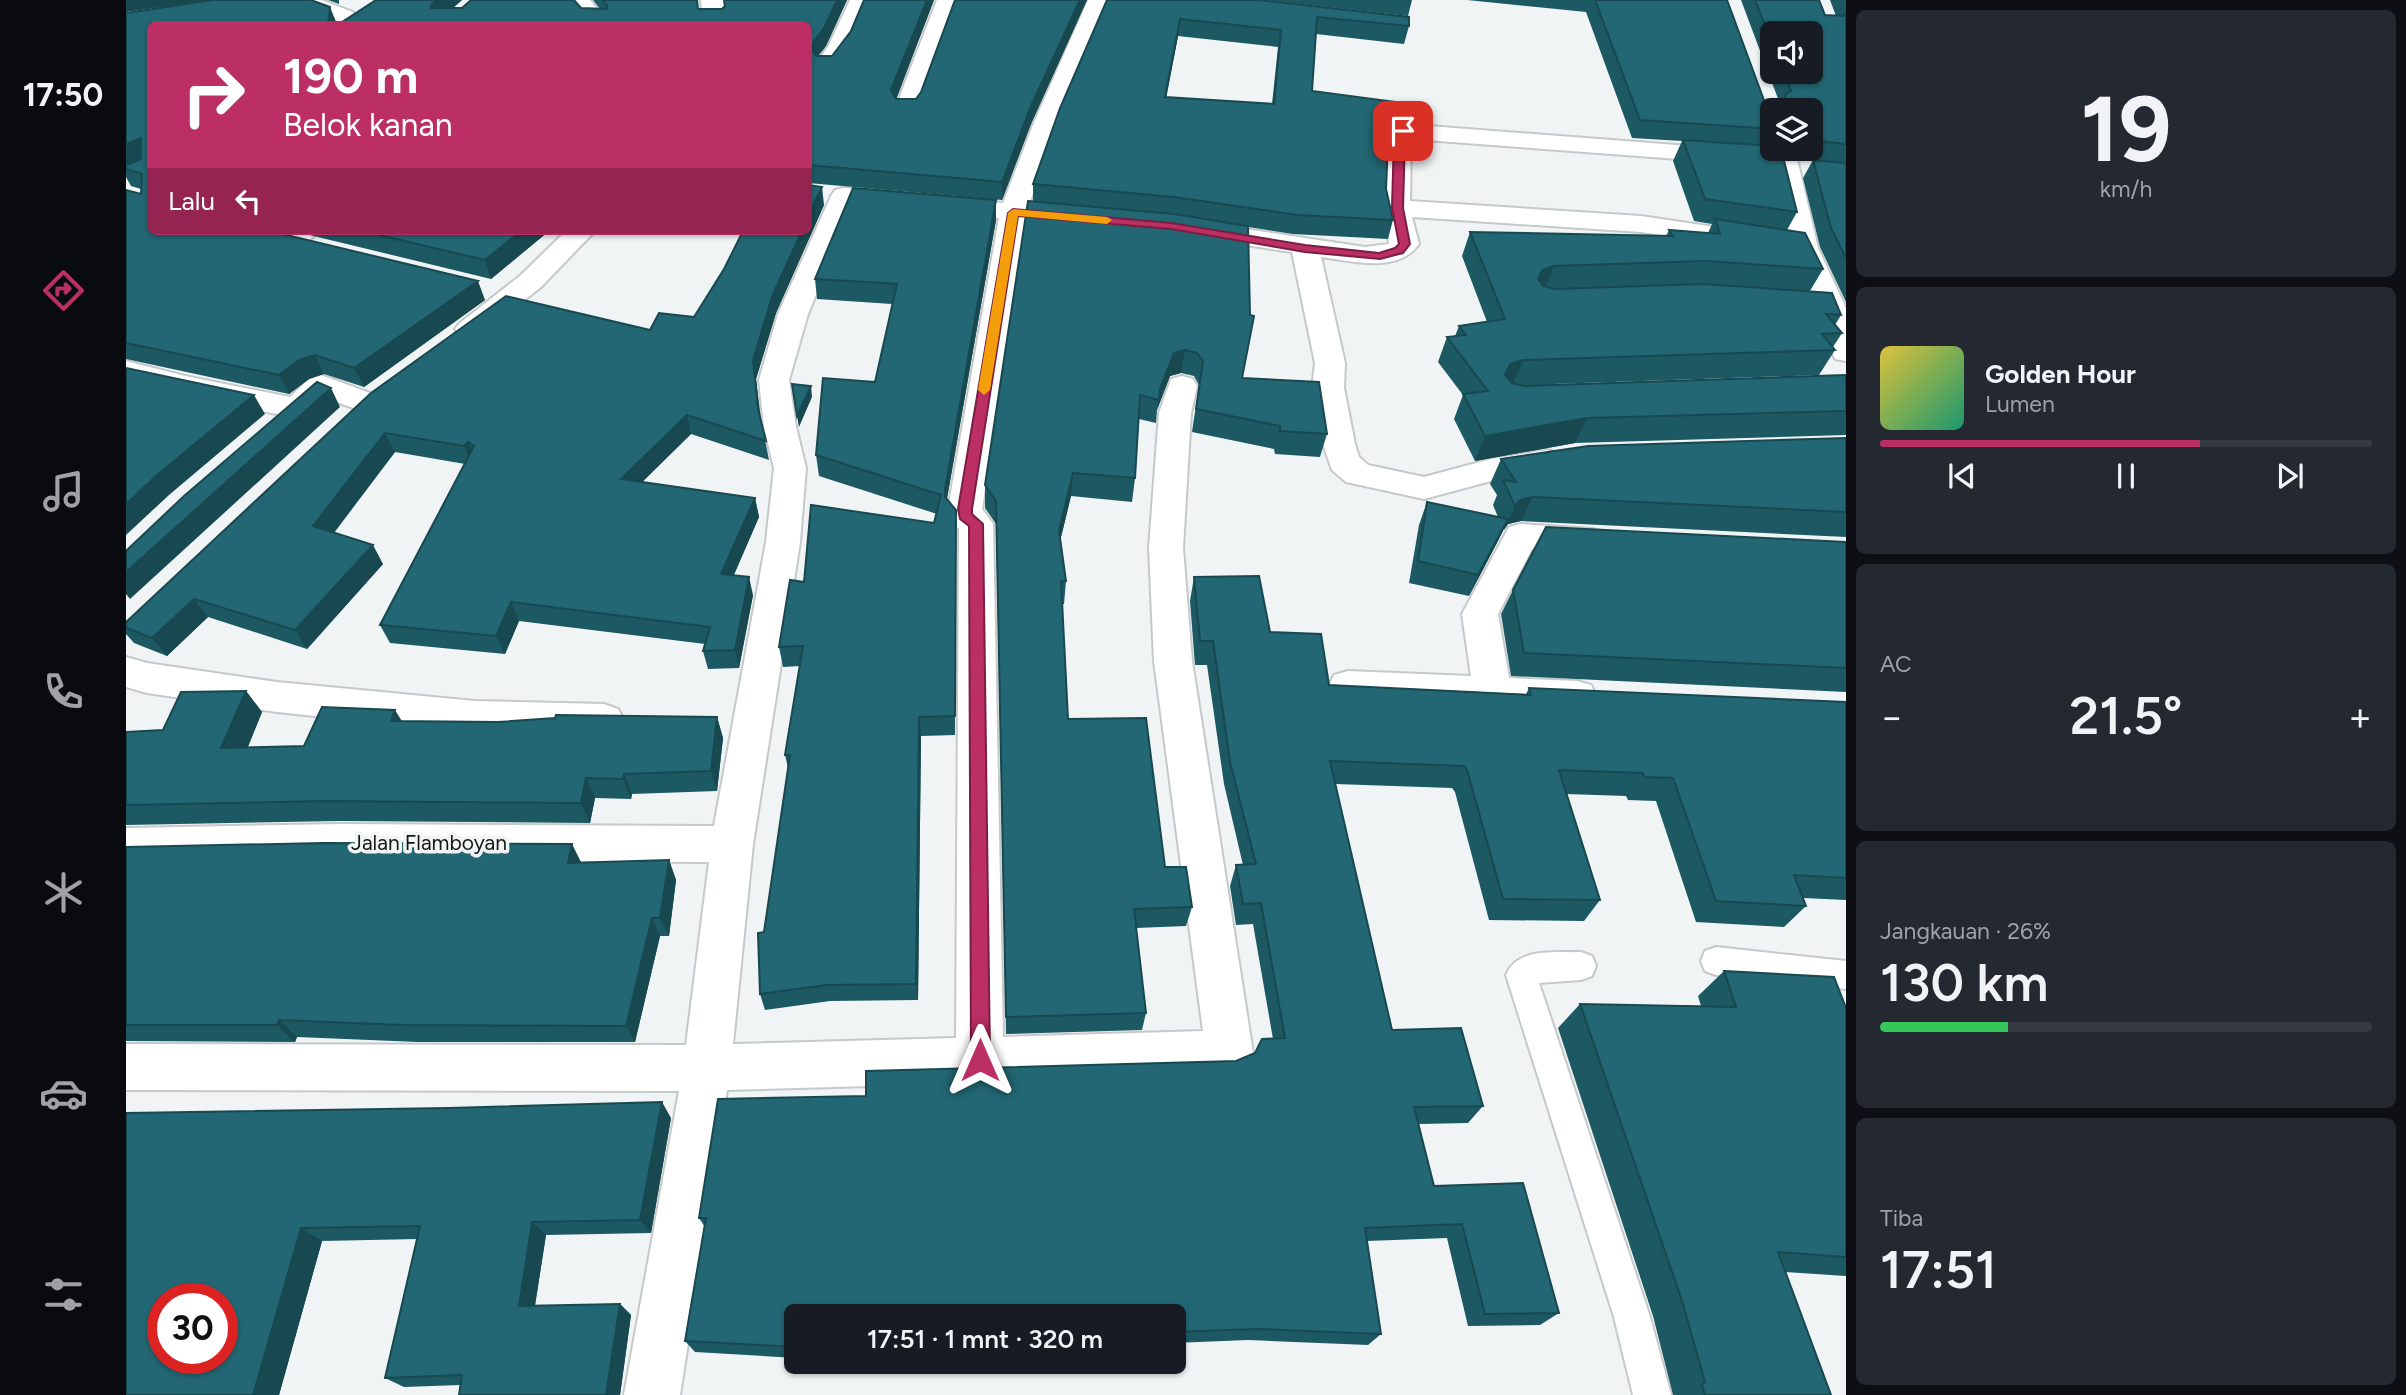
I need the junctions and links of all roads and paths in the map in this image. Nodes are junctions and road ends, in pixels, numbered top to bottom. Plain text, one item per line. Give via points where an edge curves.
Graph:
1 (301, 0) edge
2 (579, 0) edge
3 (712, 0) edge
4 (862, 0) edge
5 (948, 0) edge
6 (1099, 0) edge
7 (345, 17) edge
8 (596, 21) edge
9 (714, 21) edge
10 (827, 66) edge
11 (907, 109) edge
12 (1760, 159) edge
13 (1790, 161) edge
14 (1397, 208) junction
15 (1013, 213) junction
16 (1104, 220) edge
17 (1171, 226) edge
18 (577, 235) edge
19 (284, 236) edge
20 (1305, 248) junction
21 (1804, 248) junction
22 (327, 252) edge
23 (473, 286) edge
24 (513, 296) junction
25 (443, 349) edge
26 (1846, 352) edge
27 (126, 371) edge
28 (1182, 386) dead end
29 (368, 404) edge
30 (297, 408) junction
31 (266, 434) edge
32 (1575, 457) edge
33 (1629, 543) edge
34 (126, 672) edge
35 (1348, 686) edge
36 (1492, 691) junction
37 (1614, 698) edge
38 (642, 720) edge
39 (751, 720) junction
40 (710, 721) edge
41 (732, 845) junction
42 (126, 846) edge
43 (1716, 961) dead end
44 (1581, 966) dead end
45 (1846, 975) edge
46 (980, 1060) junction
47 (126, 1067) edge
48 (707, 1068) junction
49 (652, 1395) edge
50 (1652, 1395) edge

1 - 7 street
2 - 8 street
3 - 9 street
4 - 10 street
5 - 11 street
6 - 15 street
12 - 14 street via 1403,131 1399,136
13 - 21 street
14 - 20 street via 1405,244 1399,250 1380,256
14 - 21 street via 1641,224
15 - 16 street
15 - 39 street via 832,195 774,380 790,468 783,542
15 - 46 street via 965,509 965,516 976,524
17 - 20 street
18 - 24 street
19 - 22 street
20 - 32 street via 1329,363 1328,388 1342,456 1349,469 1424,488 1491,470
21 - 26 street via 1818,306
23 - 24 street
24 - 25 street
27 - 30 street
28 - 46 street via 1175,413 1166,548 1173,661 1229,1053
29 - 30 street via 321,385
30 - 31 street
33 - 36 street via 1521,536 1480,614
34 - 38 street via 277,697 475,717
35 - 36 street
36 - 37 street
39 - 40 street
39 - 41 street
41 - 42 street, Jalan Flamboyan via 340,842
41 - 48 street
43 - 45 lane
44 - 50 lane via 1527,969 1521,975 1632,1317
46 - 48 street
47 - 48 street
48 - 49 street

